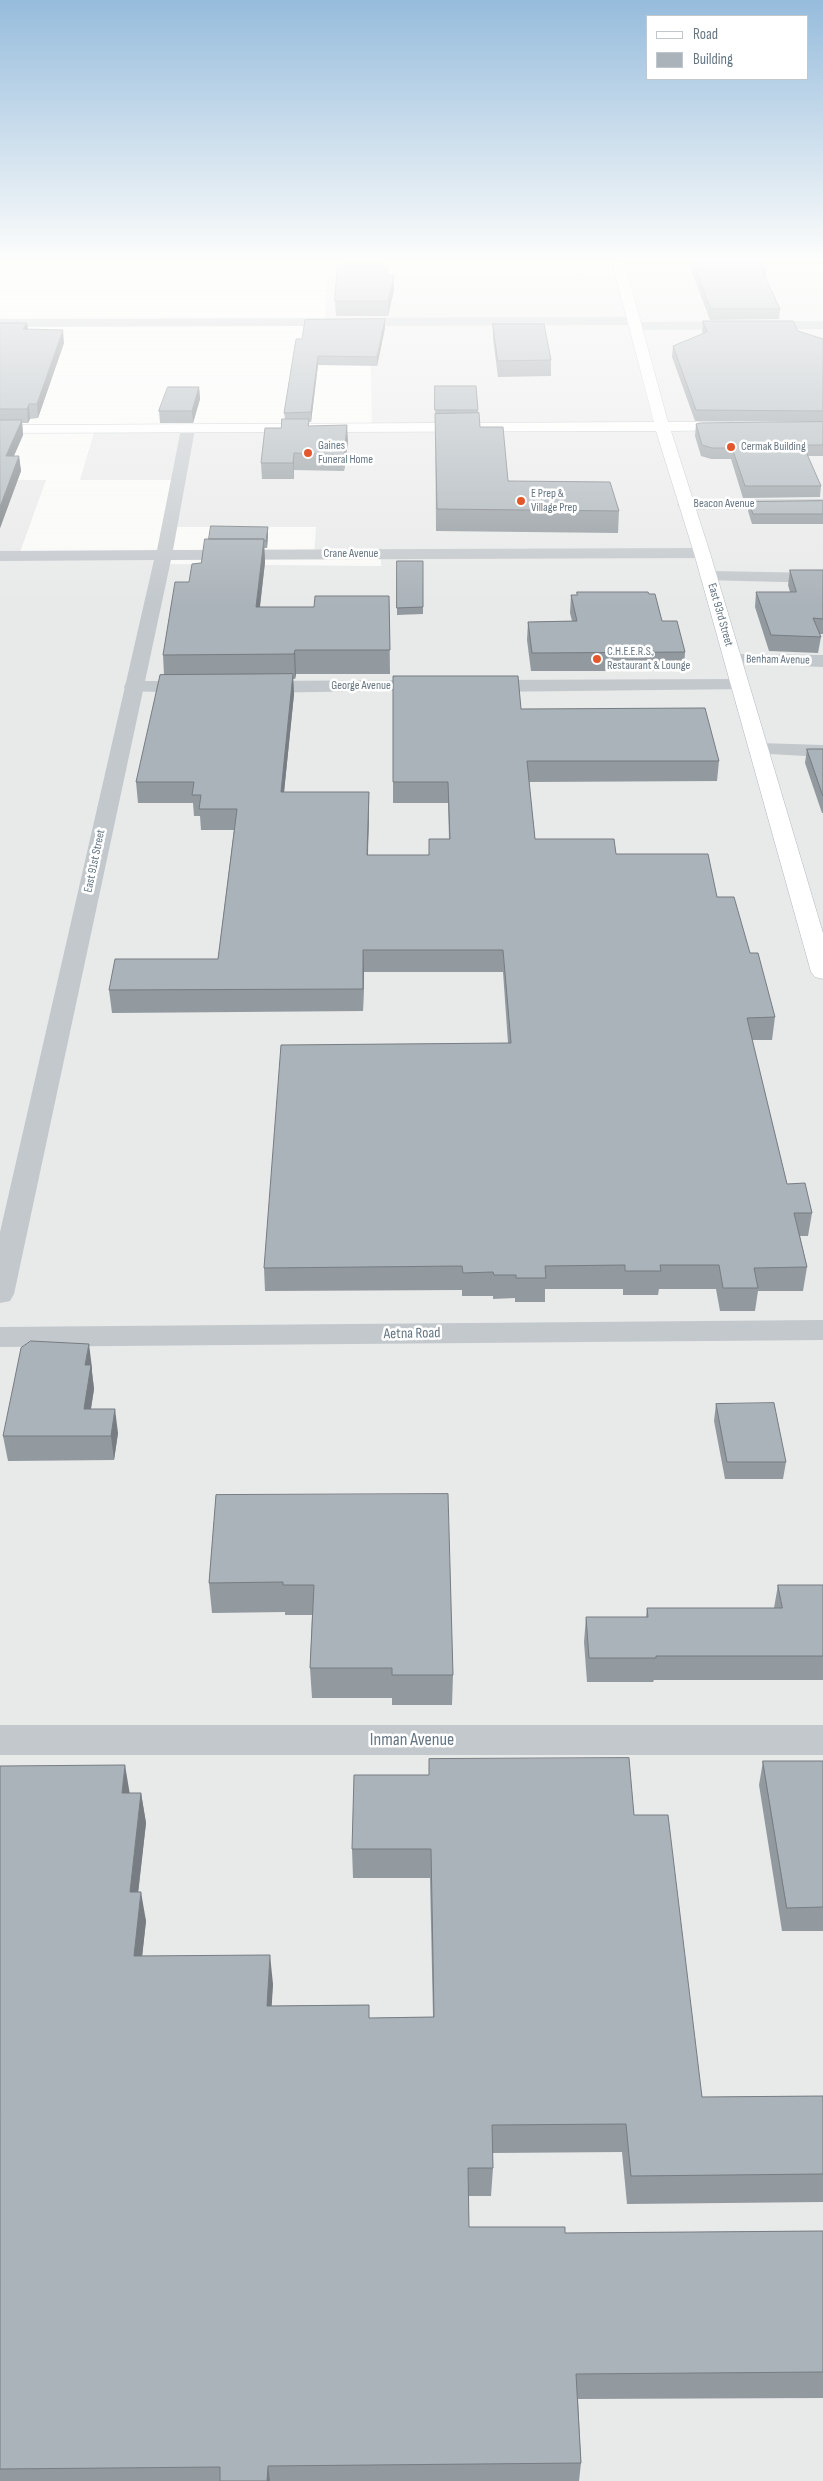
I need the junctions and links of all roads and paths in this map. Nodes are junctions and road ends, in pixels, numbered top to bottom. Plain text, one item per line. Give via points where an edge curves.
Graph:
1 (648, 374) edge
2 (663, 426) junction
3 (746, 426) edge
4 (0, 429) edge
5 (188, 429) junction
6 (823, 504) edge
7 (685, 505) junction
8 (702, 553) junction
9 (164, 555) junction
10 (0, 556) edge
11 (709, 576) junction
12 (823, 578) edge
13 (733, 659) junction
14 (823, 661) edge
15 (740, 685) junction
16 (445, 686) edge
17 (465, 686) edge
18 (133, 687) junction
19 (210, 687) edge
20 (240, 687) edge
21 (759, 749) junction
22 (823, 751) edge
23 (823, 972) edge
24 (0, 1294) edge
25 (823, 1330) edge
26 (0, 1337) edge
27 (0, 1740) edge
28 (823, 1740) edge

1 - 2 main road, East 93rd Street
2 - 3 main road
2 - 5 main road
2 - 7 main road, East 93rd Street
4 - 5 main road
5 - 9 street, East 91st Street
6 - 7 street, Beacon Avenue
7 - 8 main road, East 93rd Street
8 - 9 street, Crane Avenue
8 - 11 main road, East 93rd Street
9 - 10 street, Crane Avenue
9 - 18 street, East 91st Street
11 - 12 street
11 - 13 main road, East 93rd Street
13 - 14 street, Benham Avenue
13 - 15 main road, East 93rd Street
15 - 17 street
15 - 21 main road, East 93rd Street
16 - 20 street, George Avenue
18 - 19 street
18 - 24 street, East 91st Street
21 - 22 street
21 - 23 main road, East 93rd Street
25 - 26 street, Aetna Road
27 - 28 street, Inman Avenue

